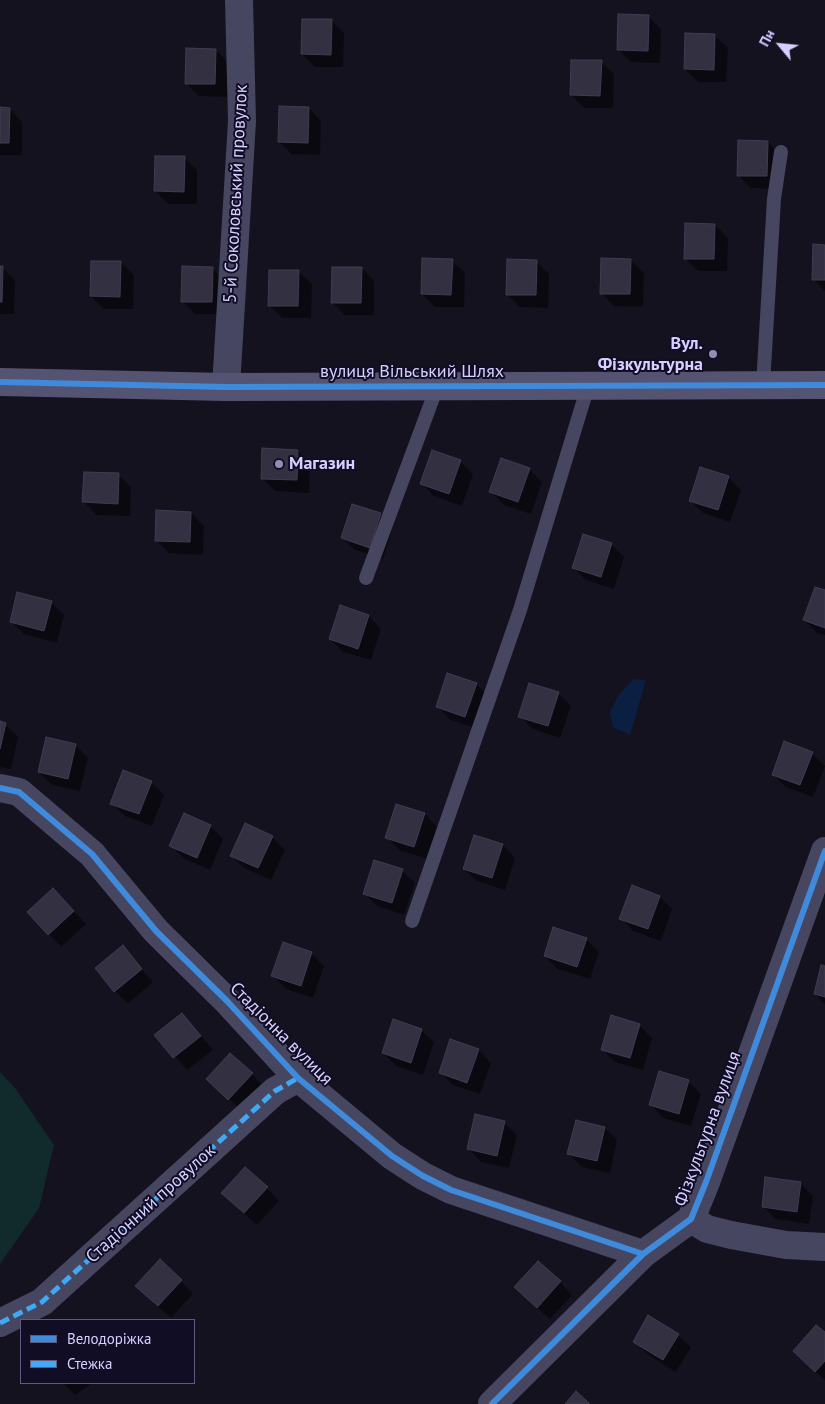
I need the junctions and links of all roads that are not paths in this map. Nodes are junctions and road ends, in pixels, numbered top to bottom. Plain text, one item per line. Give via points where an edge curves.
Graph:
1 (239, 0) edge
2 (781, 152) dead end
3 (0, 382) edge
4 (763, 385) junction
5 (825, 385) edge
6 (588, 386) junction
7 (226, 387) junction
8 (437, 387) junction
9 (366, 578) dead end
10 (0, 788) edge
11 (825, 851) edge
12 (412, 922) dead end
13 (298, 1078) junction
14 (691, 1219) junction
15 (825, 1247) edge
16 (643, 1254) junction
17 (0, 1323) edge
18 (492, 1404) edge

1 - 7 street, 5-й Соколовський провулок via 242,121
2 - 4 lane via 774,200
3 - 7 street, вулиця Вільський Шлях
4 - 5 street, вулиця Вільський Шлях
4 - 6 street, вулиця Вільський Шлях
6 - 8 street, вулиця Вільський Шлях
6 - 12 lane via 520,610
7 - 8 street, вулиця Вільський Шлях
8 - 9 lane
10 - 13 street, Стадіонна вулиця via 19,792 92,854 156,931
11 - 14 street, Фізкультурна вулиця
13 - 16 street, Стадіонна вулиця via 392,1156 423,1176 451,1190
13 - 17 street, Стадіонний провулок via 275,1091 42,1302
14 - 15 street via 707,1229 731,1235 786,1245
14 - 16 street, Фізкультурна вулиця
16 - 18 street, Фізкультурна вулиця

